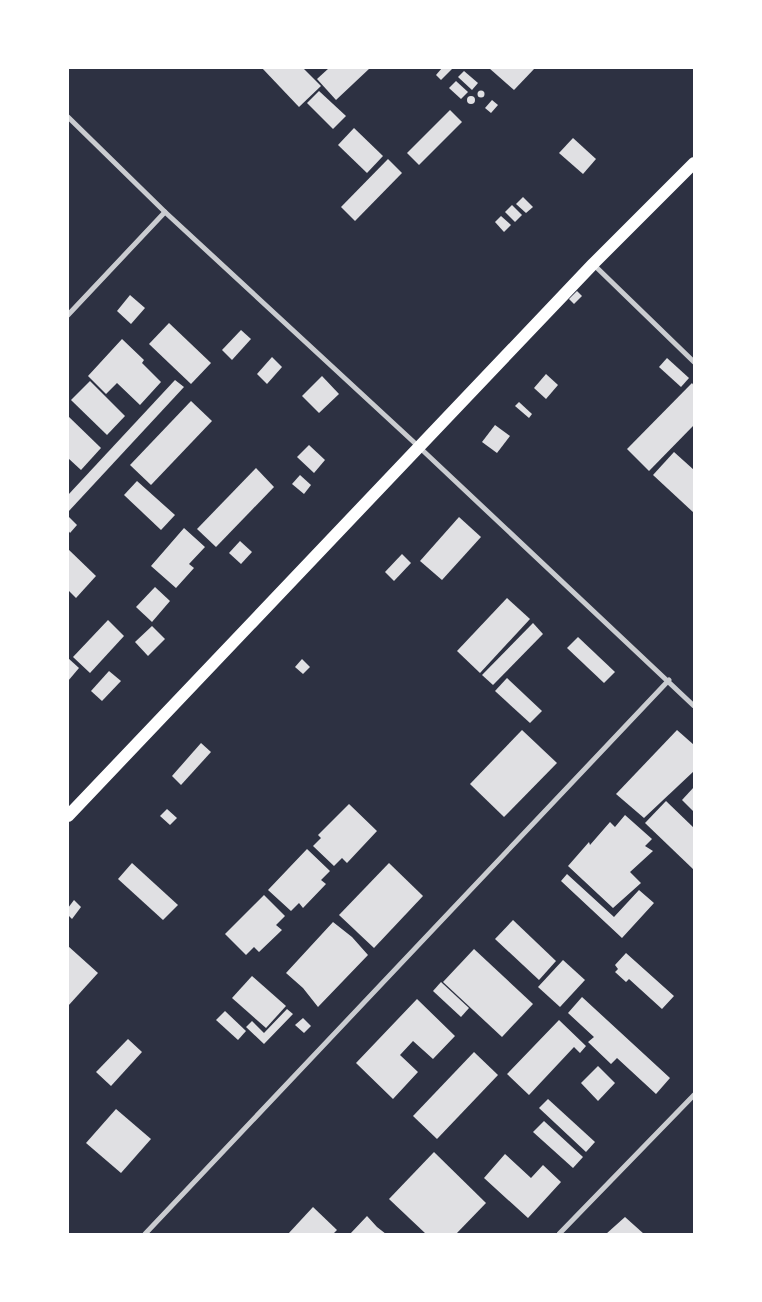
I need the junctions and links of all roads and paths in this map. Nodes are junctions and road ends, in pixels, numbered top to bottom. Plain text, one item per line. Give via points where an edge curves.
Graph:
1 (68, 116) edge
2 (694, 163) edge
3 (165, 212) junction
4 (592, 264) junction
5 (68, 315) edge
6 (694, 362) edge
7 (418, 446) junction
8 (669, 680) junction
9 (694, 706) edge
10 (68, 816) edge
11 (694, 1095) edge
12 (145, 1234) edge
13 (559, 1234) edge

1 - 3 street
2 - 4 main road
3 - 5 street
3 - 7 street
4 - 6 street
4 - 7 main road
7 - 8 street
7 - 10 main road
8 - 9 street
8 - 12 street
11 - 13 street

